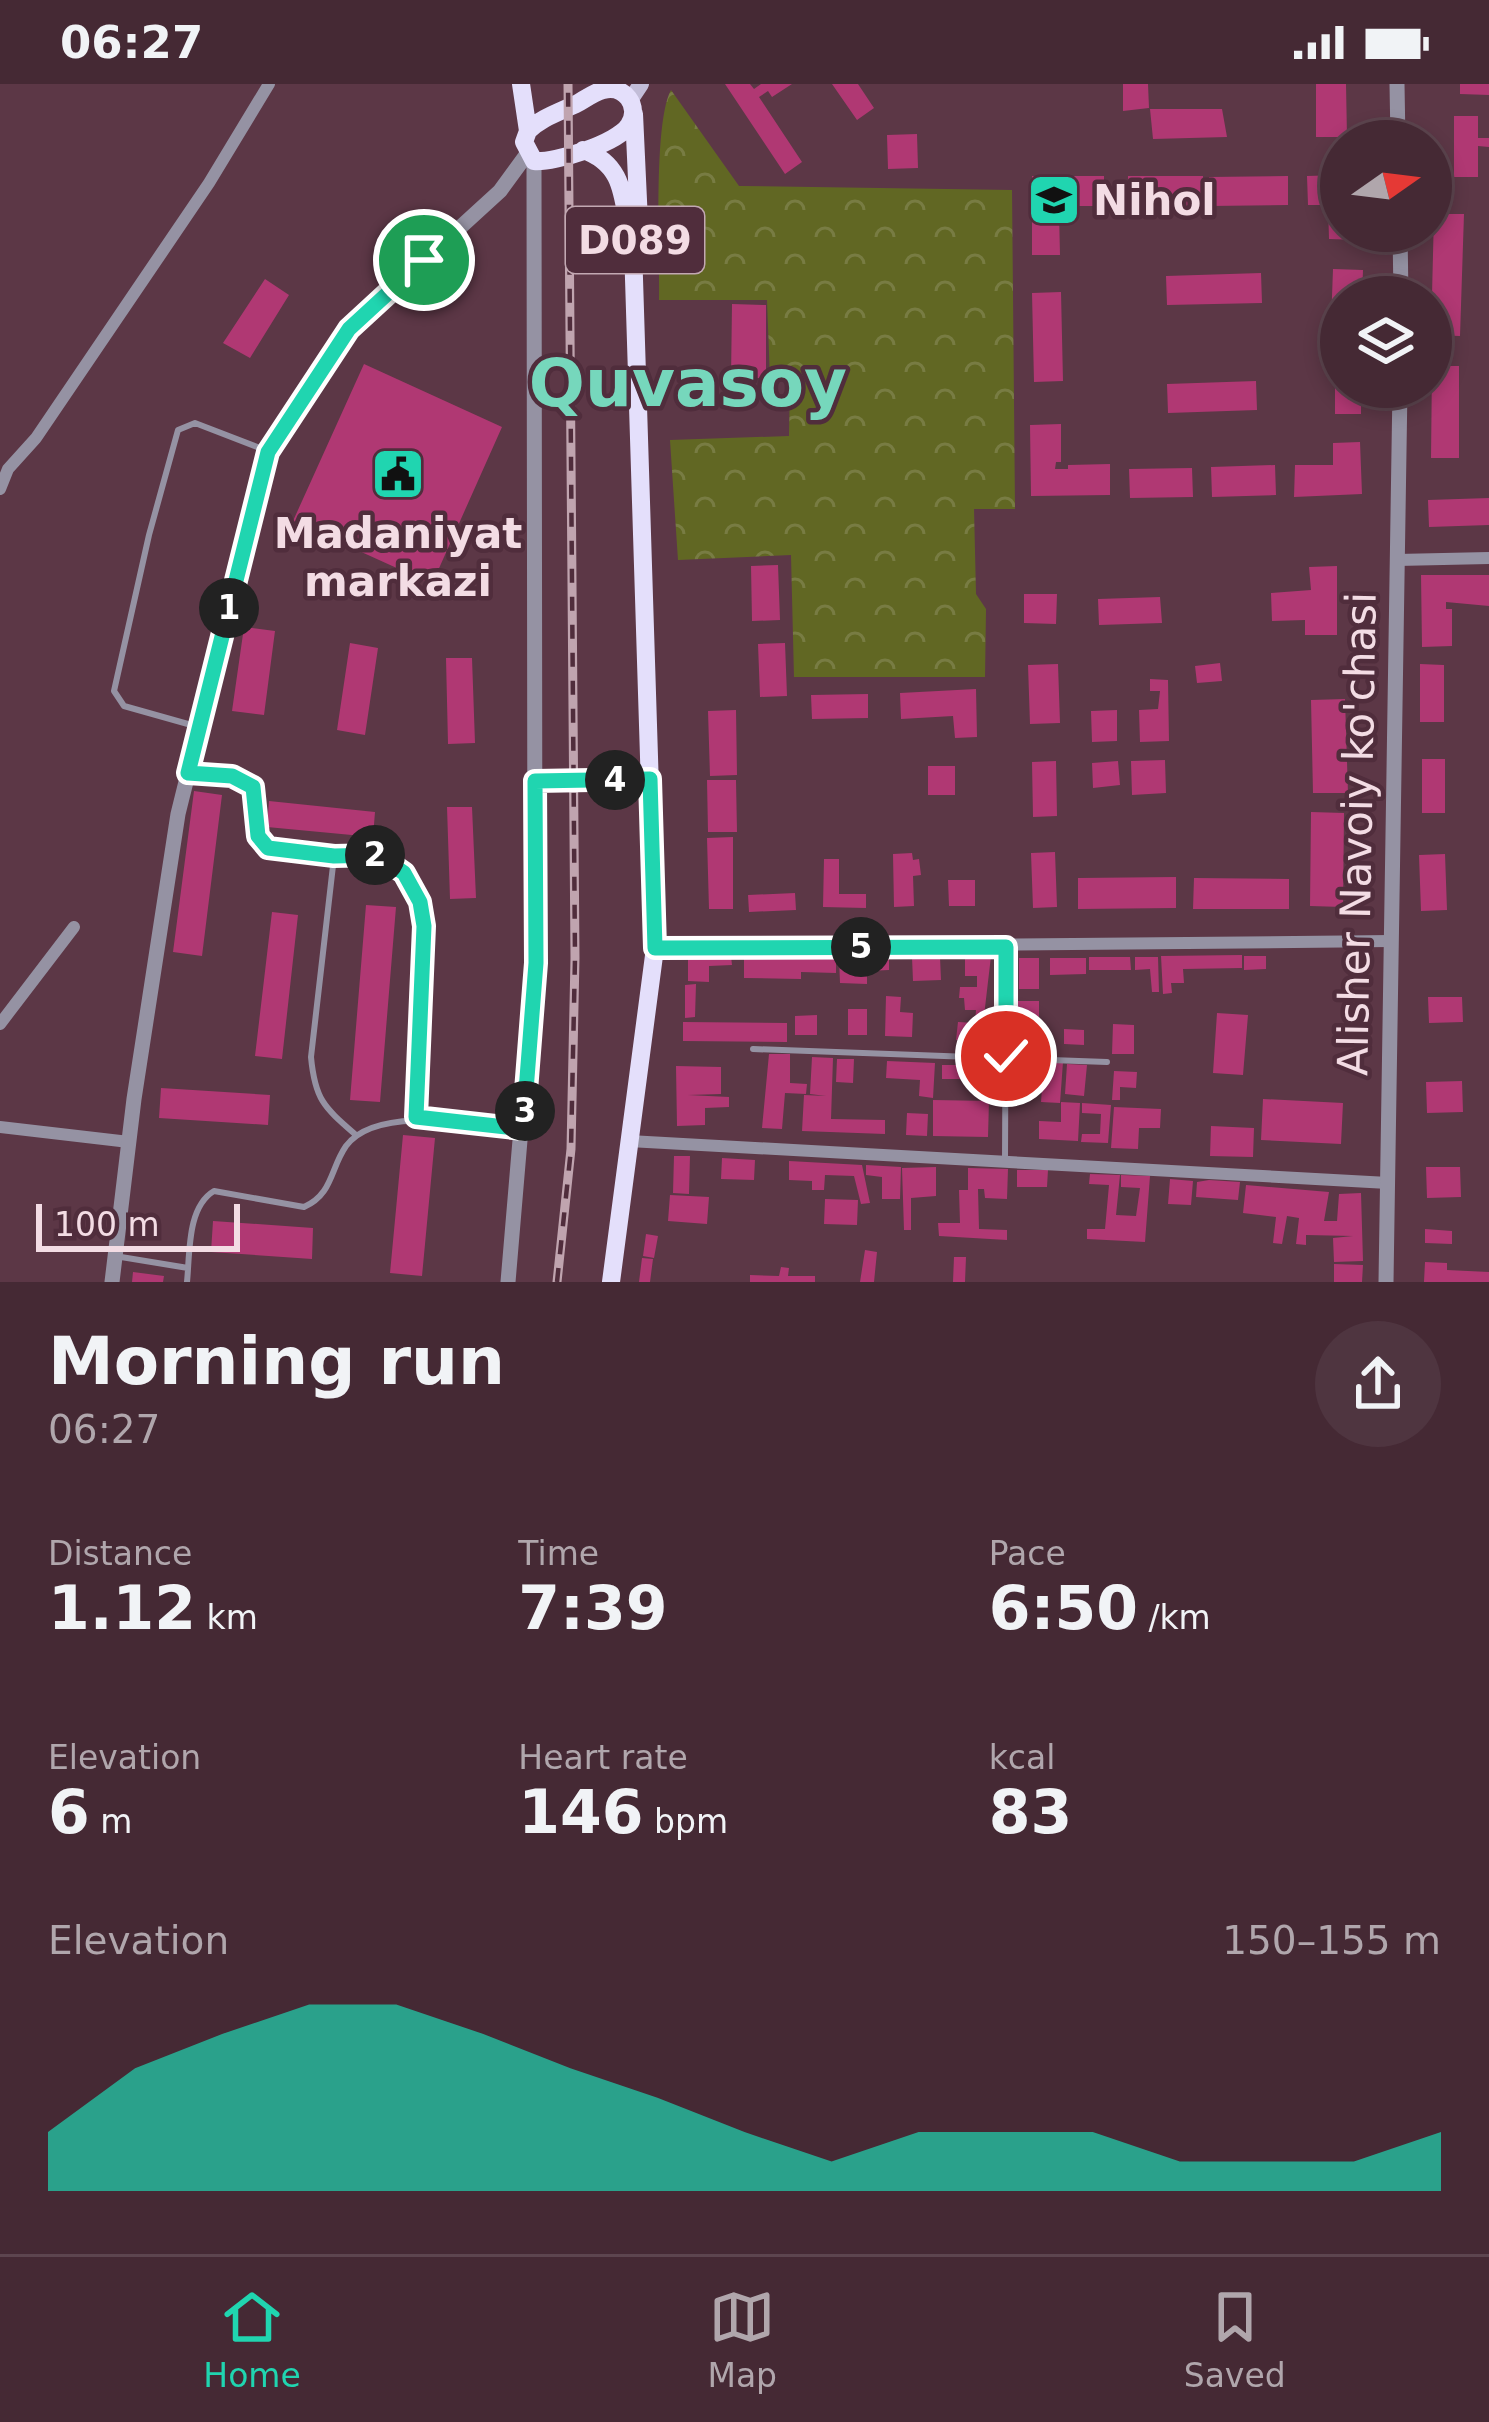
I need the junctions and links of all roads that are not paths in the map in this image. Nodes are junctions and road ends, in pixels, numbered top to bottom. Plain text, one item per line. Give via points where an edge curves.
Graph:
1 (269, 84) edge
2 (524, 84) edge
3 (1397, 84) edge
4 (610, 86) edge
5 (636, 99) edge
6 (559, 112) junction
7 (1398, 120) edge
8 (528, 131) junction
9 (583, 150) junction
10 (530, 158) junction
11 (633, 248) junction
12 (1400, 408) edge
13 (268, 452) junction
14 (0, 489) edge
15 (1489, 558) edge
16 (1397, 560) junction
17 (199, 728) junction
18 (188, 773) junction
19 (334, 856) junction
20 (74, 927) dead end
21 (1391, 941) junction
22 (1006, 947) junction
23 (655, 948) junction
24 (0, 1024) edge
25 (753, 1049) dead end
26 (1006, 1056) junction
27 (1107, 1061) dead end
28 (416, 1117) junction
29 (0, 1127) edge
30 (523, 1129) junction
31 (356, 1135) junction
32 (629, 1141) junction
33 (128, 1142) junction
34 (1005, 1162) junction
35 (1388, 1183) junction
36 (115, 1256) junction
37 (188, 1268) junction
38 (112, 1282) edge
39 (187, 1282) edge
40 (508, 1282) edge
41 (611, 1282) edge
42 (1386, 1282) edge

1 - 14 street
2 - 6 main road
2 - 8 main road
3 - 7 street
4 - 5 main road
4 - 6 main road
5 - 9 main road, D089 via 627,130
5 - 11 main road, D089
6 - 8 main road
8 - 10 main road
9 - 10 main road, D089 via 550,163
9 - 11 main road, D089 via 612,166 622,182
10 - 13 street via 349,329
10 - 30 street via 536,963
11 - 23 main road, D089
12 - 16 street, Alisher Navoiy ko'chasi
13 - 17 street
13 - 17 lane via 185,424 149,535 114,691 124,706
15 - 16 street
16 - 21 street, Alisher Navoiy ko'chasi
17 - 18 street
18 - 19 lane via 232,776 253,787 258,836 268,848
18 - 33 street
19 - 28 lane via 378,855 404,873 420,902
19 - 31 lane via 311,1057 322,1106
20 - 24 street
21 - 22 street
21 - 35 street, Alisher Navoiy ko'chasi
22 - 23 street
22 - 26 lane
23 - 32 main road, D089
25 - 26 lane
26 - 27 lane
26 - 34 lane
28 - 30 lane
28 - 31 lane
29 - 33 street
30 - 40 street
31 - 37 lane via 326,1191 304,1207 214,1191 203,1197
32 - 34 street
32 - 41 main road, D089
33 - 36 street
34 - 35 street
35 - 42 street, Alisher Navoiy ko'chasi
36 - 37 lane
36 - 38 street
37 - 39 lane

